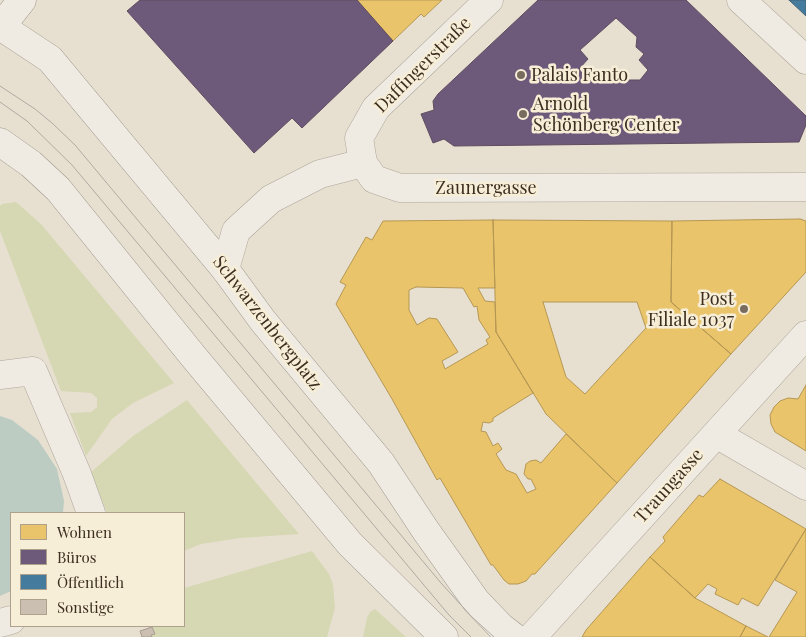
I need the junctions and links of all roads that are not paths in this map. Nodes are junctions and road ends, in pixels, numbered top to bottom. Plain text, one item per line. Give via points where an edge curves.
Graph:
1 (22, 0) edge
2 (489, 0) edge
3 (741, 0) edge
4 (0, 26) edge
5 (806, 60) edge
6 (0, 142) edge
7 (363, 163) junction
8 (806, 187) edge
9 (225, 269) junction
10 (806, 335) edge
11 (0, 375) edge
12 (716, 434) junction
13 (806, 486) edge
14 (91, 512) edge
15 (444, 637) edge
16 (514, 637) edge
17 (532, 637) edge

1 - 4 street
2 - 7 street, Daffingerstraße via 376,108 359,138
3 - 5 street
4 - 9 street, Schwarzenbergplatz via 50,59
6 - 15 street via 58,189 350,544
7 - 8 street, Zaunergasse via 374,179 400,188
7 - 9 street via 320,174 271,199 236,231
9 - 16 street, Schwarzenbergplatz via 263,321 381,463 476,601
10 - 12 street, Traungasse
11 - 14 street via 33,371
12 - 13 street
12 - 17 street, Traungasse

